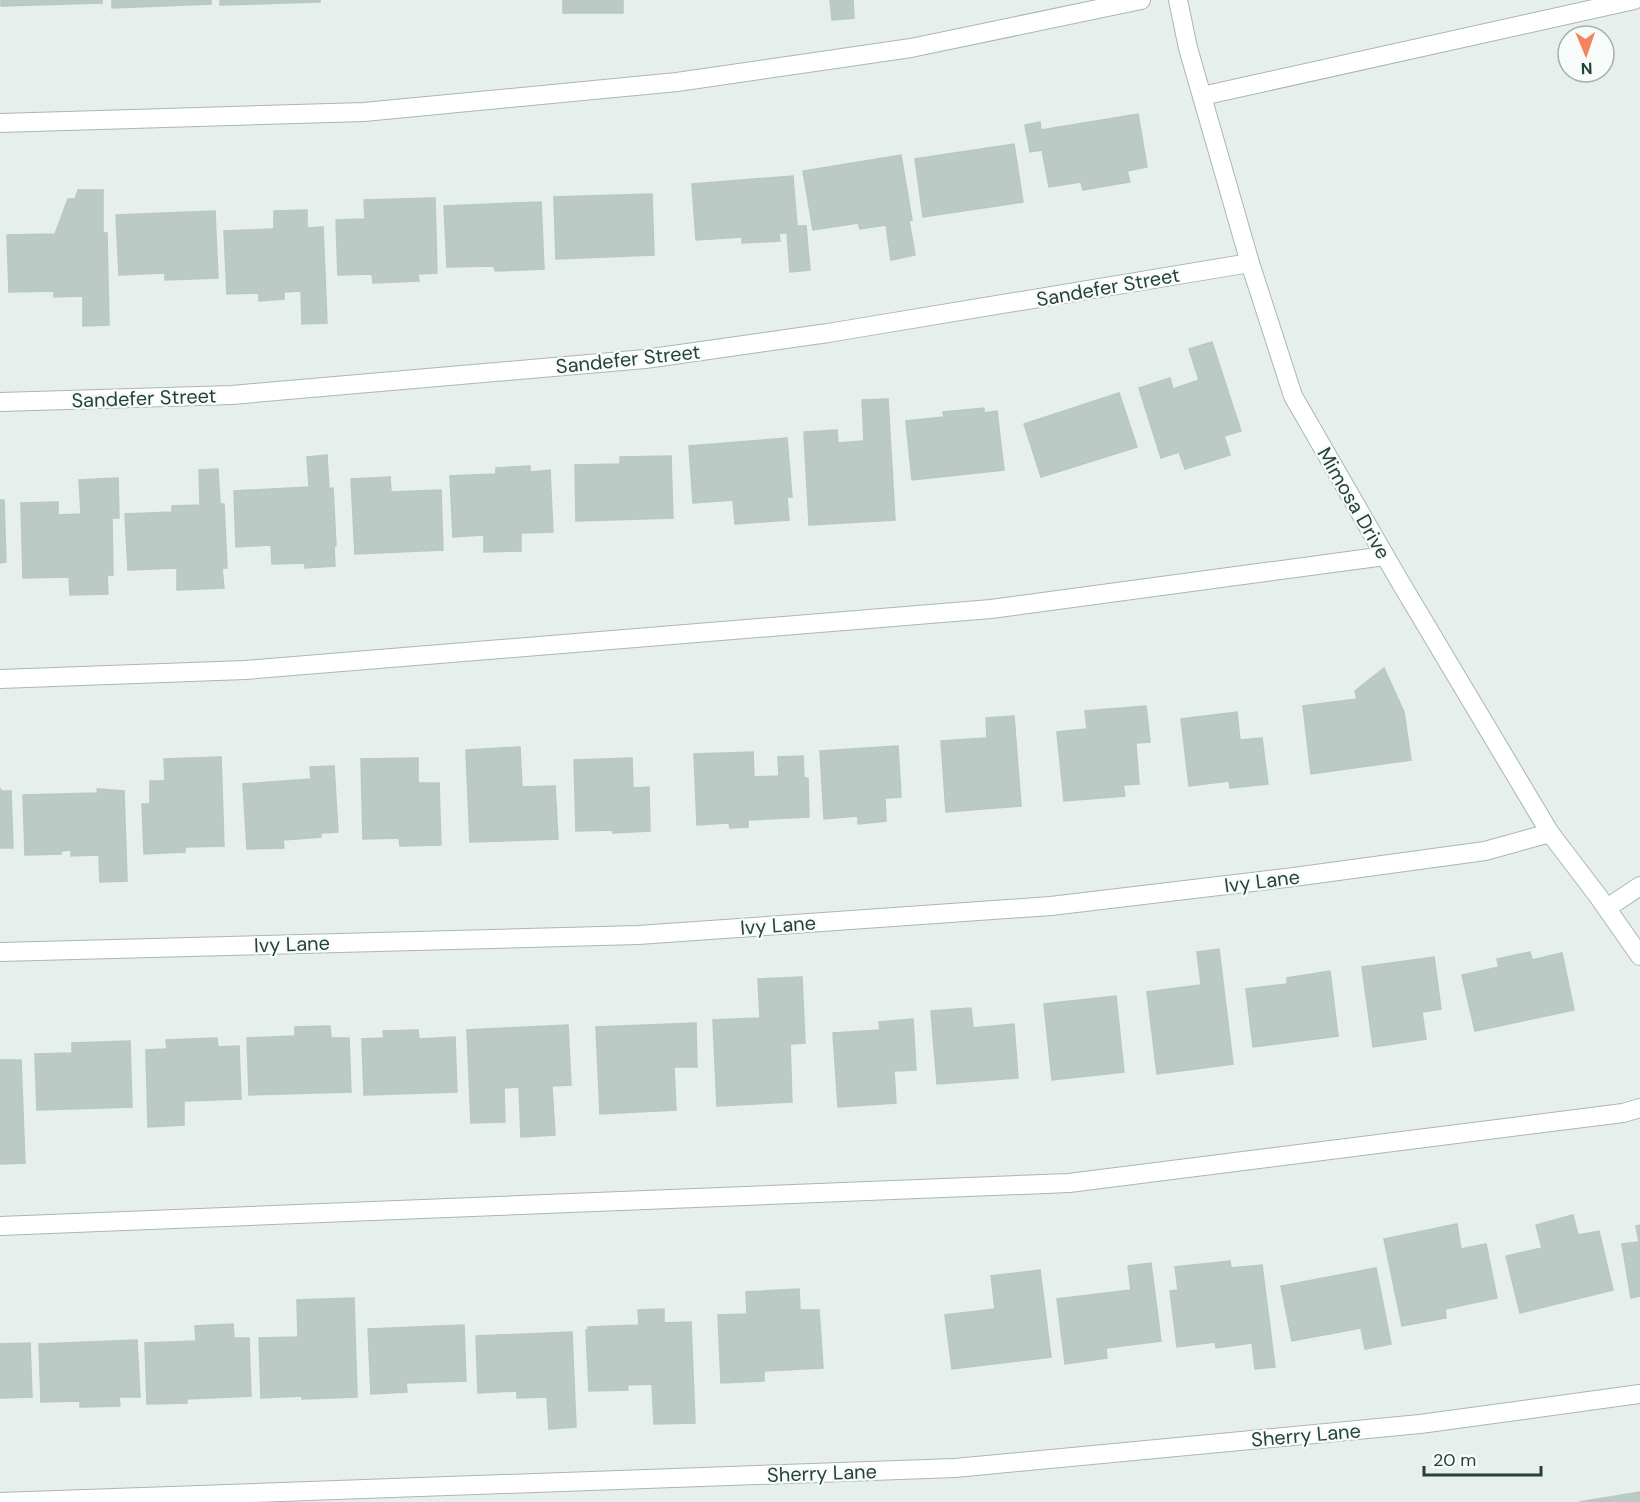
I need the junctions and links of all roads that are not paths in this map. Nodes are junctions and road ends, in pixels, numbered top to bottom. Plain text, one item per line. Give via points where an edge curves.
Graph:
1 (1141, 0) edge
2 (1178, 0) edge
3 (1634, 0) edge
4 (1610, 2) edge
5 (1202, 96) junction
6 (0, 123) edge
7 (1250, 263) junction
8 (0, 402) edge
9 (1385, 556) junction
10 (0, 679) edge
11 (1550, 833) junction
12 (1640, 886) edge
13 (1607, 908) junction
14 (0, 952) edge
15 (1640, 956) edge
16 (1640, 1108) edge
17 (0, 1226) edge
18 (1640, 1394) edge
19 (0, 1502) edge

1 - 6 street via 911,48 677,82 363,112
2 - 5 street, Mimosa Drive
3 - 4 street
4 - 5 street
5 - 7 street, Mimosa Drive
7 - 8 street, Sandefer Street via 828,333 645,359 232,395
7 - 9 street, Mimosa Drive via 1293,396
9 - 10 street via 991,609 245,670
9 - 11 street, Mimosa Drive
11 - 13 street, Mimosa Drive
11 - 14 street, Ivy Lane via 1485,851 1051,906 638,935
12 - 13 street
13 - 15 street, Mimosa Drive
16 - 17 street via 1069,1183
18 - 19 street, Sherry Lane via 1420,1424 956,1468

